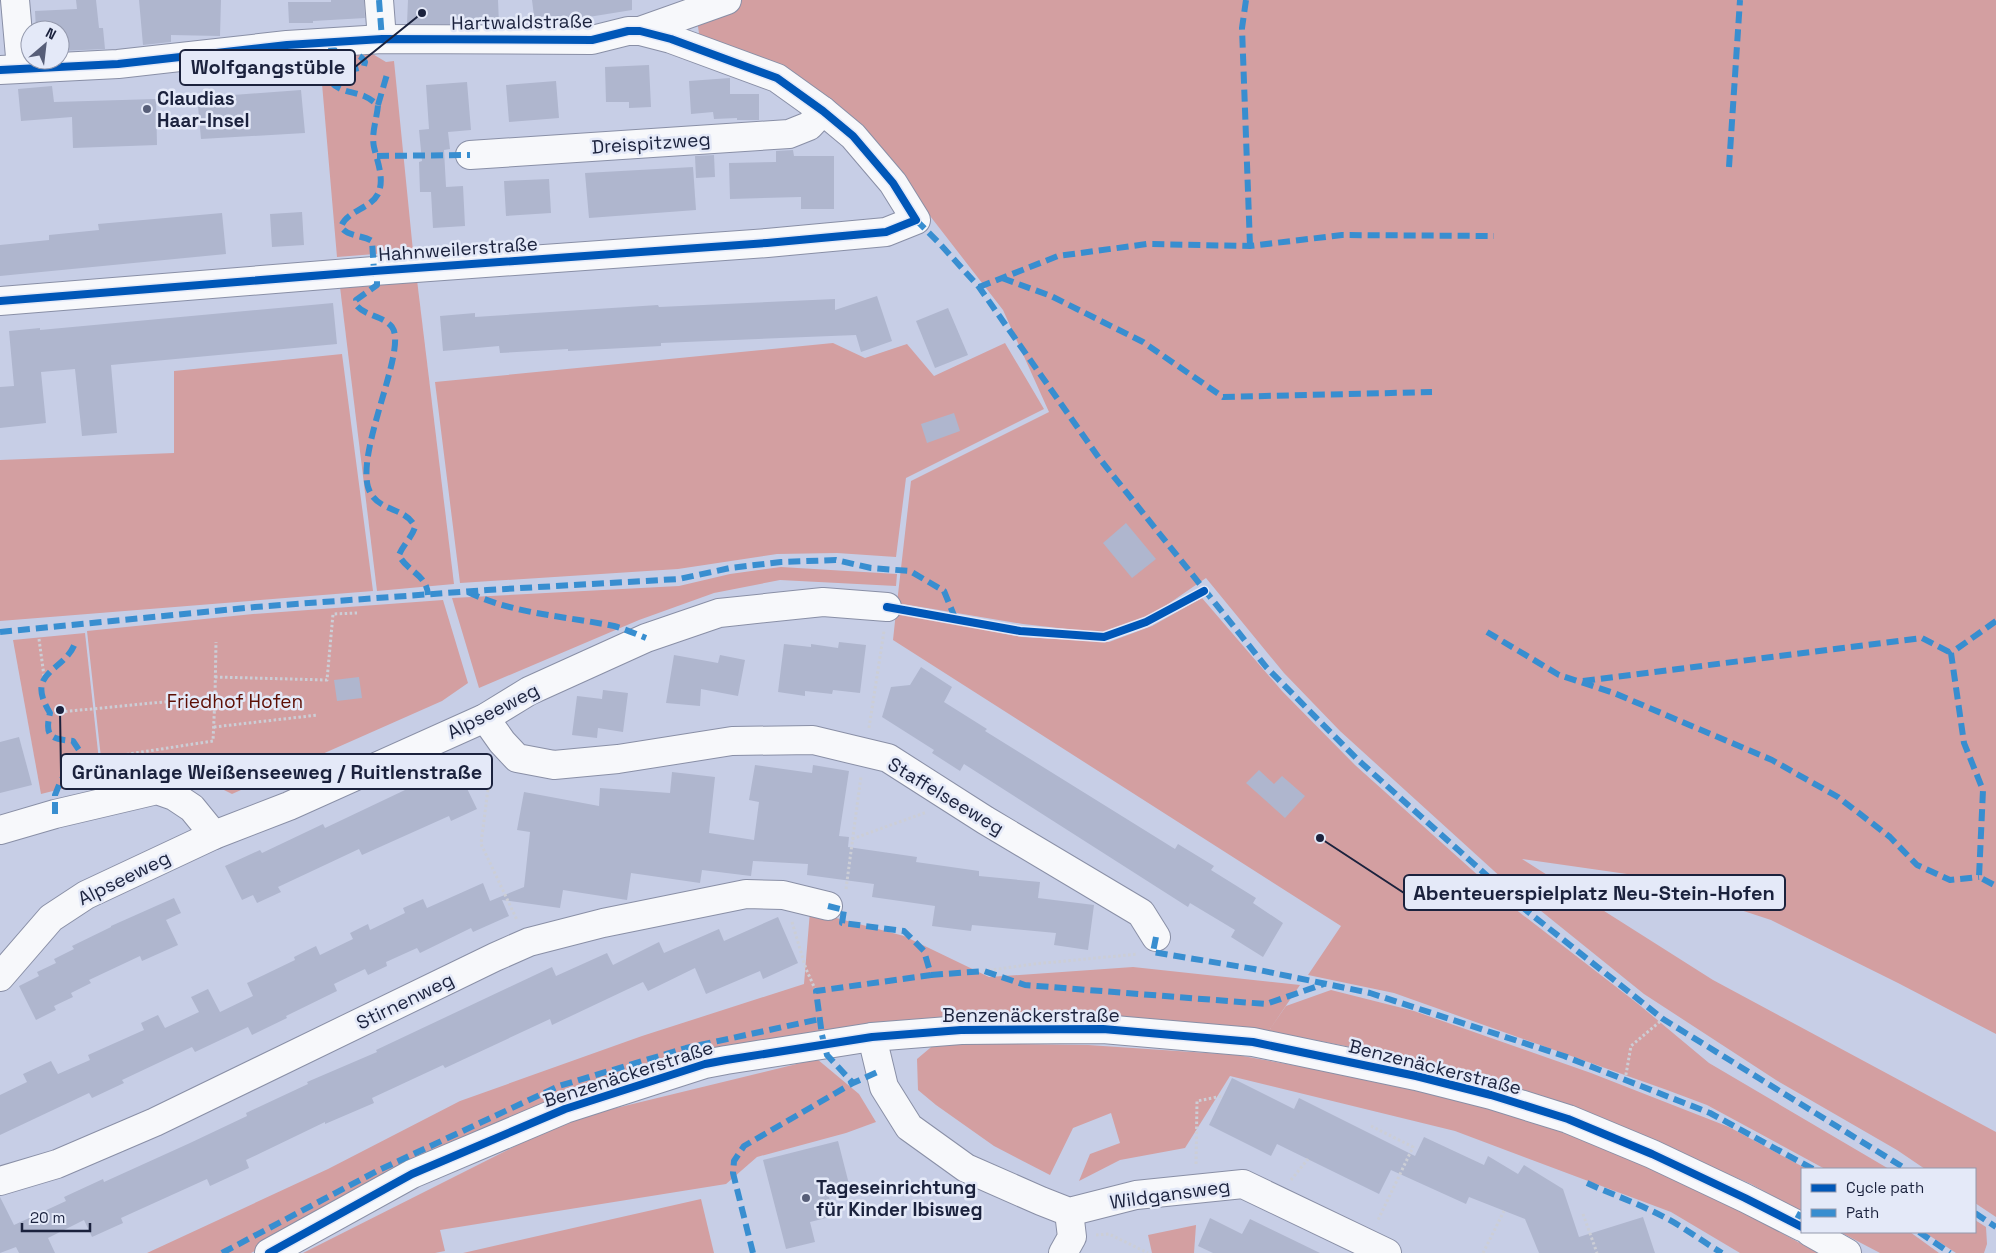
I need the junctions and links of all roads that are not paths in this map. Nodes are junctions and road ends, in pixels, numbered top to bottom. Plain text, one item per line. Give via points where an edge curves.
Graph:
1 (15, 0) edge
2 (379, 0) edge
3 (727, 0) edge
4 (640, 31) junction
5 (382, 39) junction
6 (11, 69) edge
7 (824, 111) junction
8 (470, 155) dead end
9 (916, 220) joint
10 (0, 301) edge
11 (887, 607) dead end
12 (485, 718) junction
13 (0, 830) edge
14 (214, 835) junction
15 (828, 906) dead end
16 (1150, 945) road end
17 (0, 977) edge
18 (872, 1037) junction
19 (0, 1181) edge
20 (1069, 1212) junction
21 (1801, 1226) edge
22 (1812, 1233) edge
23 (1377, 1248) edge
24 (269, 1253) edge
25 (1063, 1253) edge
26 (1847, 1253) edge

1 - 6 street
2 - 5 street
3 - 4 street
4 - 5 street, Hartwaldstraße via 592,40
4 - 7 street, Hartwaldstraße via 671,39 776,78
5 - 6 street, Hartwaldstraße via 287,45 118,64
7 - 8 street, Dreispitzweg via 810,126 789,134
7 - 9 street, Hartwaldstraße via 853,136 887,176
9 - 10 street, Hahnweilerstraße via 886,232 787,242
11 - 12 street, Alpseeweg via 823,602 719,613 646,638 529,691
12 - 14 street, Alpseeweg via 289,806
12 - 16 street, Staffelseeweg via 518,758 554,765 618,759 732,741 813,740 888,758 1141,913
13 - 14 street via 157,790 192,808
14 - 17 street, Alpseeweg via 86,895 58,913
15 - 19 street, Stirnenweg via 783,895 746,894 529,942 155,1122 57,1164
18 - 20 street via 884,1087 909,1127 966,1168
18 - 21 street, Benzenäckerstraße via 961,1030 1102,1029 1253,1042 1407,1074 1568,1119 1652,1154
18 - 24 street, Benzenäckerstraße via 705,1064 565,1108 412,1174
20 - 23 street, Wildgansweg via 1136,1195 1243,1184
20 - 25 street via 1072,1237
22 - 26 street

